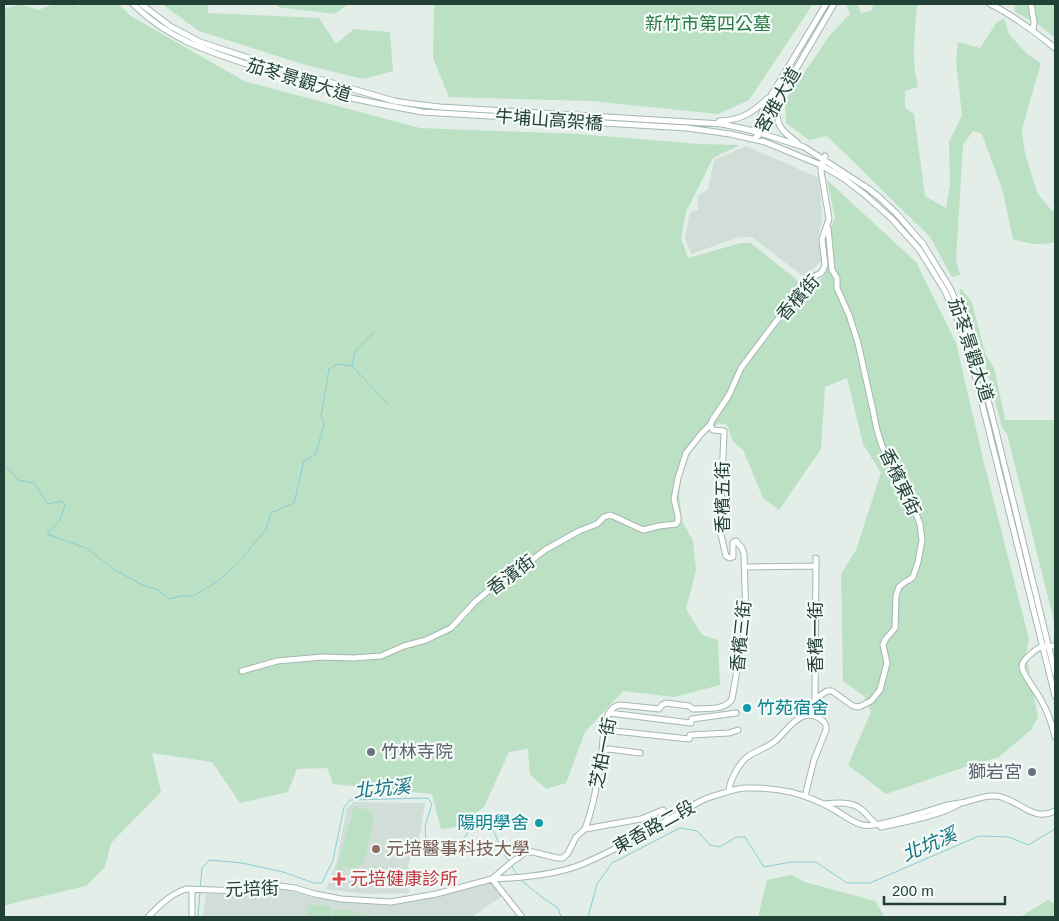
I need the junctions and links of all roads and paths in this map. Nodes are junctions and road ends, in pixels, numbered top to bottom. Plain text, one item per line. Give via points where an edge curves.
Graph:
1 (141, 4) edge
2 (826, 4) edge
3 (834, 4) edge
4 (990, 4) edge
5 (1031, 4) edge
6 (134, 5) edge
7 (1033, 30) junction
8 (1055, 48) edge
9 (772, 94) junction
10 (778, 99) junction
11 (477, 108) joint
12 (476, 115) joint
13 (622, 121) junction
14 (705, 122) junction
15 (754, 131) junction
16 (760, 133) junction
17 (754, 139) junction
18 (804, 147) junction
19 (823, 160) junction
20 (828, 219) junction
21 (710, 425) junction
22 (816, 558) dead end
23 (816, 566) junction
24 (744, 567) junction
25 (1048, 646) junction
26 (242, 671) dead end
27 (1055, 672) edge
28 (1055, 696) edge
29 (815, 699) junction
30 (730, 704) joint
31 (693, 709) junction
32 (609, 713) junction
33 (736, 713) dead end
34 (810, 715) junction
35 (691, 721) junction
36 (604, 730) junction
37 (738, 730) dead end
38 (690, 735) junction
39 (1055, 737) edge
40 (602, 752) junction
41 (640, 753) dead end
42 (729, 791) junction
43 (805, 796) junction
44 (962, 803) junction
45 (823, 804) junction
46 (1055, 810) edge
47 (668, 820) junction
48 (876, 824) junction
49 (585, 829) junction
50 (492, 879) junction
51 (194, 889) junction
52 (148, 917) edge
53 (192, 917) edge
54 (522, 917) edge

1 - 11 street, 茄苳景觀大道 via 182,33 230,52 394,101
2 - 9 street, 客雅大道
3 - 10 street, 客雅大道
4 - 7 street
5 - 7 street
6 - 12 street, 茄苳景觀大道 via 167,31 198,48 346,96 422,112
7 - 8 street
9 - 14 street via 754,111 738,119
9 - 15 street, 客雅大道
10 - 16 street, 客雅大道
10 - 18 street via 778,123 787,135
11 - 13 street, 牛埔山高架橋
12 - 13 street, 牛埔山高架橋
13 - 14 street, 茄苳景觀大道
13 - 17 street, 茄苳景觀大道
14 - 15 street, 茄苳景觀大道
15 - 16 street, 茄苳景觀大道
15 - 17 street, 客雅大道
16 - 17 street, 客雅大道
16 - 18 street, 茄苳景觀大道
17 - 19 street, 茄苳景觀大道
18 - 19 street, 茄苳景觀大道
19 - 20 street, 香檳街
19 - 25 street, 茄苳景觀大道 via 891,218 919,249 945,291 972,363
20 - 21 street, 香檳街 via 822,239 823,270 802,288 741,368
20 - 29 street, 香檳東街 via 832,270 858,343 877,430 893,470 913,506 922,540 913,577 899,587 896,596 895,628 883,645 887,663 880,690 871,701 859,706 853,706 832,691
21 - 24 street, 香檳五街 via 713,430 724,431 720,531 726,556 733,557 733,542 742,548
21 - 26 street, 香濱街 via 686,453 674,499 678,516 676,524 643,530 615,516 604,517 597,524 545,550 523,569 494,586 451,628 381,656 277,661
22 - 23 street, 香檳一街
23 - 24 street
23 - 29 street, 香檳一街
24 - 30 street, 香檳三街 via 746,619
25 - 27 street
25 - 28 street
25 - 39 street via 1038,648 1025,659 1022,667 1050,717
29 - 34 street, 香檳一街
30 - 31 street, 芝柏一街
31 - 32 street, 芝柏一街 via 666,704 660,709 616,705
31 - 35 street
32 - 35 street
32 - 36 street, 芝柏一街
33 - 35 street
34 - 42 street via 798,719 772,743 743,760
34 - 43 street via 824,721 826,730
35 - 38 street
36 - 38 street via 689,739
36 - 40 street, 芝柏一街
37 - 38 street
40 - 41 street via 610,749
40 - 49 street, 芝柏一街
42 - 43 street, 東香路二段 via 780,789
42 - 47 street, 東香路二段 via 708,798
43 - 45 street
44 - 45 street via 951,809 872,828 853,825
44 - 46 street via 992,796 1012,800 1034,813
44 - 48 street
45 - 48 street via 854,822
45 - 48 street via 855,806
47 - 49 street via 663,810 641,819
47 - 50 street, 東香路二段 via 584,864 546,874
49 - 50 street via 563,858 526,852
50 - 51 street, 元培街 via 391,902 350,900 279,886 241,891
50 - 54 street
51 - 52 street via 178,892 158,905
51 - 53 street

